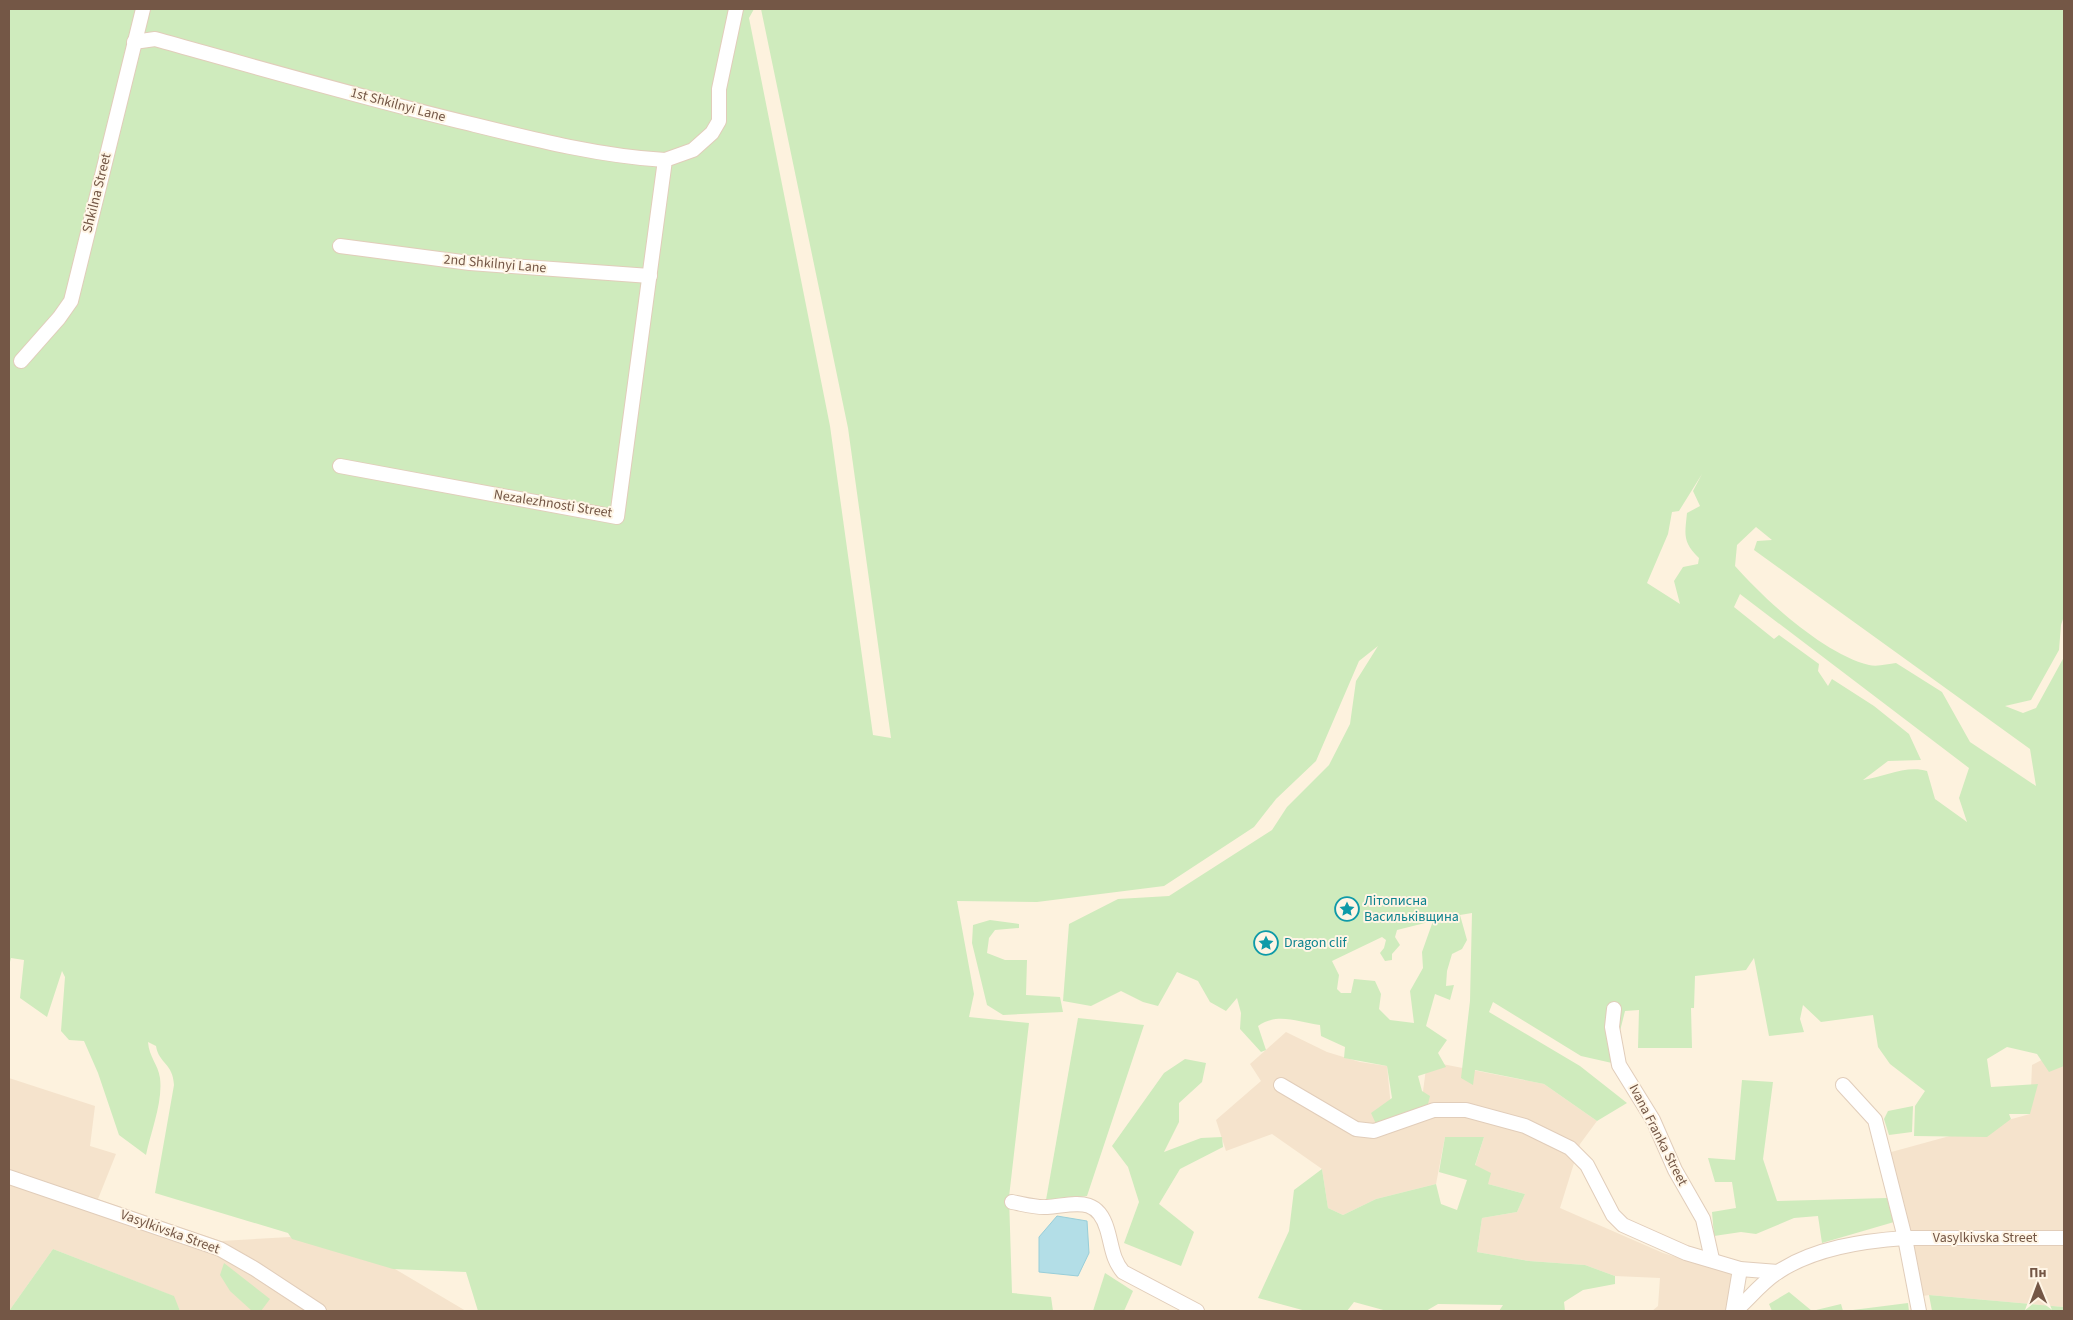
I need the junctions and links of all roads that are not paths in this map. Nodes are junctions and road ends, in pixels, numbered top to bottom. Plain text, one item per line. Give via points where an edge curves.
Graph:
1 (143, 9) edge
2 (736, 9) edge
3 (134, 42) junction
4 (665, 160) junction
5 (340, 246) dead end
6 (650, 276) junction
7 (20, 361) dead end
8 (340, 466) dead end
9 (1614, 1009) dead end
10 (1281, 1085) dead end
11 (1843, 1085) dead end
12 (9, 1178) edge
13 (1012, 1202) dead end
14 (1905, 1238) junction
15 (2064, 1238) edge
16 (1712, 1259) junction
17 (1740, 1269) junction
18 (1778, 1272) junction
19 (319, 1311) edge
20 (1197, 1311) edge
21 (1734, 1311) edge
22 (1919, 1311) edge

1 - 3 street, Shkilna Street
2 - 4 street via 719,89 720,121 693,150
3 - 4 street, 1st Shkilnyi Lane via 156,39 379,102 516,136
3 - 7 street, Shkilna Street via 71,301
4 - 6 street
5 - 6 street, 2nd Shkilnyi Lane via 470,263
6 - 8 street, Nezalezhnosti Street via 617,517
9 - 16 street, Ivana Franka Street via 1612,1027 1619,1065 1653,1120 1675,1170 1703,1219
10 - 16 street via 1356,1130 1374,1131 1434,1110 1466,1110 1525,1126 1570,1148 1586,1165 1608,1208 1623,1225 1686,1253
11 - 14 street via 1875,1120
12 - 19 street, Vasylkivska Street via 220,1249
13 - 20 street via 1045,1208 1080,1202 1095,1208 1107,1228 1117,1265 1124,1272
14 - 15 street, Vasylkivska Street
14 - 18 street, Vasylkivska Street via 1843,1247 1812,1256
14 - 22 street
16 - 17 street
17 - 18 street
17 - 21 street
18 - 21 street, Vasylkivska Street

